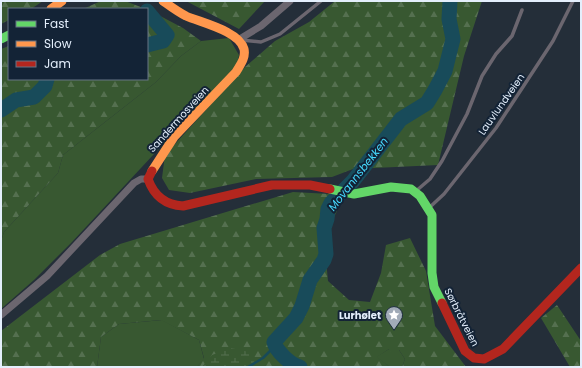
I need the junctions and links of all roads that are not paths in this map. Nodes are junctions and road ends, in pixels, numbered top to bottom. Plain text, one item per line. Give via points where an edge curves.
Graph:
1 (62, 1) edge
2 (163, 1) edge
3 (290, 1) edge
4 (321, 1) edge
5 (572, 1) edge
6 (52, 8) edge
7 (522, 10) dead end
8 (238, 40) junction
9 (148, 179) junction
10 (416, 191) junction
11 (430, 208) junction
12 (581, 268) edge
13 (1, 315) edge

1 - 6 street
2 - 8 street via 186,16 233,35
3 - 8 street
4 - 8 lane via 270,39 255,43
5 - 11 lane, Lauvlundveien via 553,41 496,128
7 - 10 lane via 512,36 486,70 465,119 442,161 430,179
8 - 9 street, Sandermosveien via 244,50 243,64 162,151 151,167
9 - 10 street via 157,197 176,206 197,204 272,185 310,185 359,194 391,186
9 - 13 street via 134,183 46,276
10 - 11 street
11 - 12 street, Sørbråtveien via 434,287 465,351 474,359 490,359 503,349

